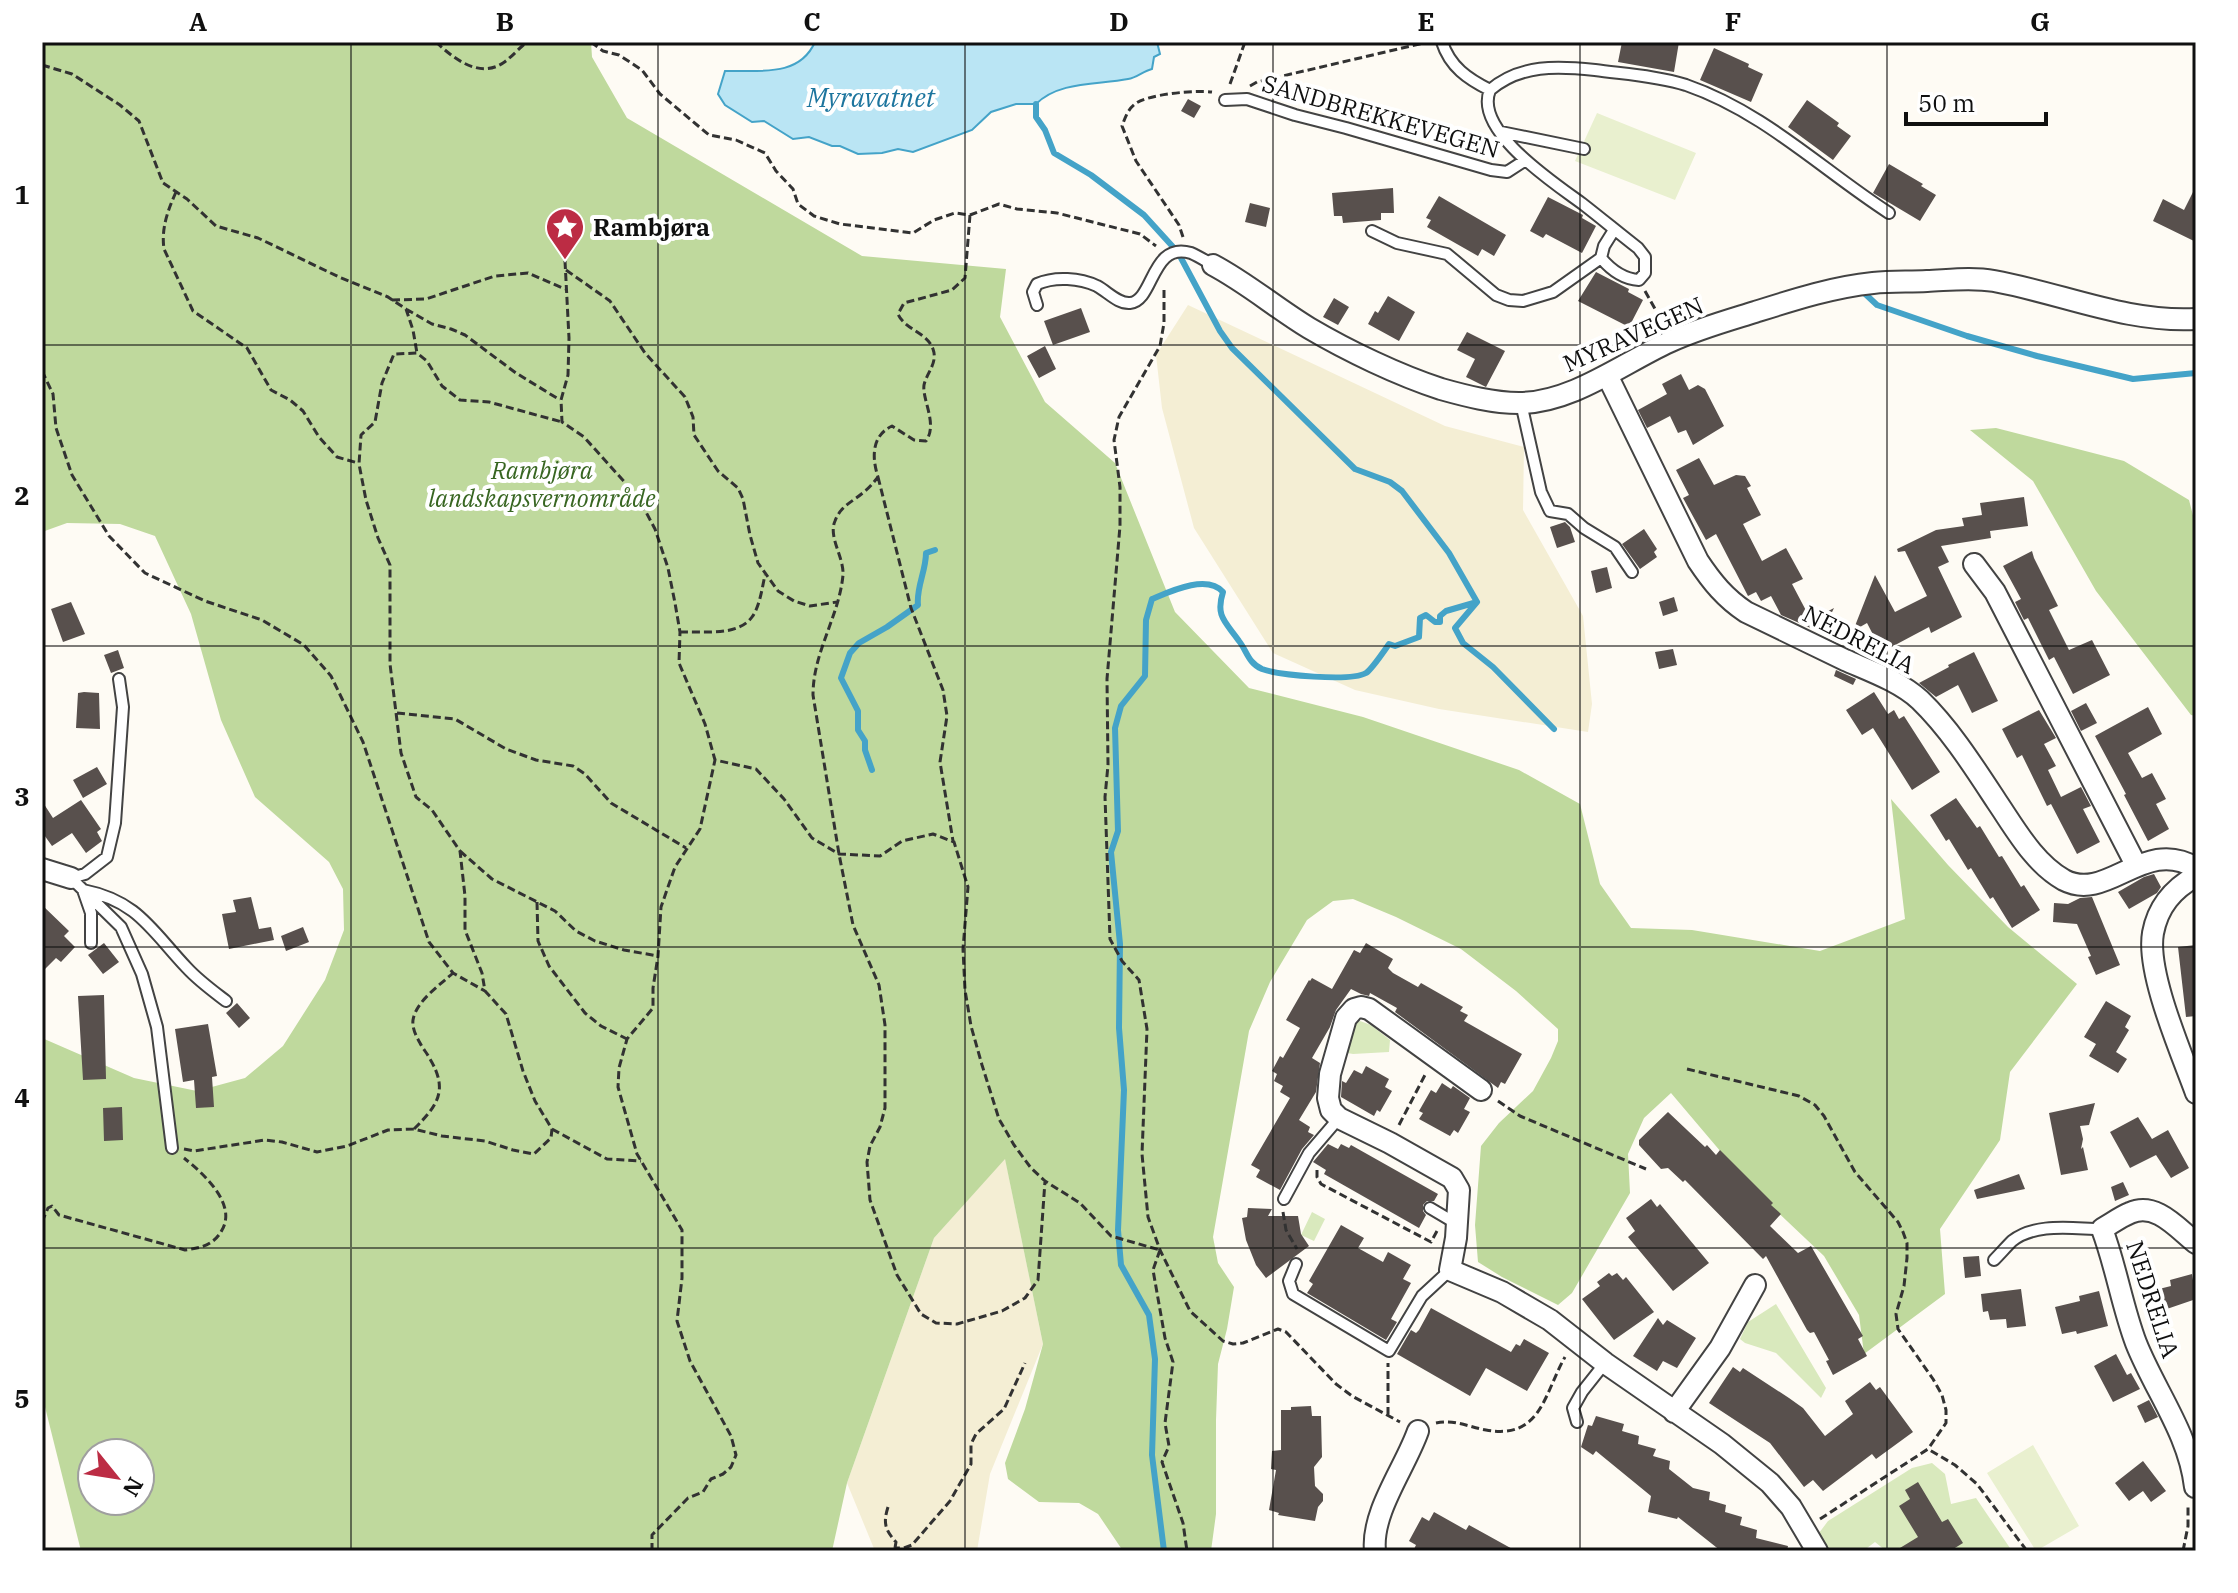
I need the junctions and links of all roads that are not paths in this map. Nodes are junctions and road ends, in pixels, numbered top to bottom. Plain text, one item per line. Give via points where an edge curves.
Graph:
1 (1442, 42) edge
2 (1490, 90) junction
3 (1225, 100) road end
4 (1501, 132) junction
5 (1584, 149) dead end
6 (1524, 161) junction
7 (1889, 213) dead end
8 (1614, 230) junction
9 (1372, 231) dead end
10 (1601, 258) junction
11 (1213, 265) joint
12 (1037, 305) dead end
13 (2196, 319) edge
14 (1607, 375) junction
15 (1521, 403) junction
16 (1974, 564) dead end
17 (1632, 572) dead end
18 (119, 679) dead end
19 (2136, 865) junction
20 (2196, 868) edge
21 (42, 869) edge
22 (2196, 876) edge
23 (77, 884) junction
24 (91, 943) dead end
25 (226, 1001) dead end
26 (1481, 1090) road end
27 (2196, 1093) edge
28 (1339, 1118) junction
29 (172, 1148) road end
30 (1284, 1199) dead end
31 (1430, 1208) dead end
32 (1448, 1225) junction
33 (2102, 1229) junction
34 (2196, 1243) edge
35 (1994, 1260) dead end
36 (1296, 1264) road end
37 (1450, 1270) junction
38 (1755, 1285) dead end
39 (1605, 1363) junction
40 (1674, 1412) junction
41 (1577, 1422) dead end
42 (1418, 1431) road end
43 (2195, 1487) edge
44 (1375, 1551) edge
45 (1817, 1551) edge

1 - 2 lane via 1451,63
2 - 4 lane, SANDBREKKEVEGEN via 1489,113
2 - 7 lane via 1517,73 1559,66 1683,84 1762,121
3 - 6 lane, SANDBREKKEVEGEN via 1247,99 1491,170 1507,172
4 - 5 lane
4 - 6 lane, SANDBREKKEVEGEN
6 - 8 lane, SANDBREKKEVEGEN
8 - 10 lane
8 - 10 lane, SANDBREKKEVEGEN via 1645,257 1645,273 1639,280 1628,280
9 - 10 lane via 1397,243 1447,254 1509,300 1553,292
11 - 12 lane via 1178,252 1165,259 1132,303 1073,279 1044,281 1033,292
11 - 15 street, MYRAVEGEN via 1312,329 1382,365 1440,388
13 - 14 street, MYRAVEGEN via 2149,317 1992,281 1884,283 1839,289 1717,324
14 - 15 street, MYRAVEGEN via 1569,392
14 - 19 street, NEDRELIA via 1698,561 1730,601 1918,699 2054,874 2083,886
15 - 17 lane via 1550,511 1568,514 1615,547
16 - 19 street via 1995,592
18 - 23 lane via 123,707 115,823 107,857
19 - 20 street, NEDRELIA via 2172,858
21 - 23 street
22 - 27 street via 2166,899 2152,935 2163,1002
23 - 24 lane via 91,913
23 - 25 lane via 134,910 190,972
23 - 29 lane via 121,927 142,974 157,1027
26 - 28 street via 1361,1007 1346,1018 1330,1074 1328,1098
28 - 30 lane via 1313,1149
28 - 32 street via 1452,1178 1459,1190
31 - 32 lane
32 - 37 street
33 - 34 street, NEDRELIA via 2140,1210 2162,1215
33 - 35 lane via 2027,1232
33 - 43 street, NEDRELIA via 2135,1341 2187,1447
36 - 37 lane via 1289,1281 1293,1294 1389,1351 1422,1296
37 - 39 street via 1524,1304
38 - 40 street via 1720,1348
39 - 40 street
39 - 41 lane via 1573,1408
40 - 45 street via 1770,1483
42 - 44 street via 1376,1525

